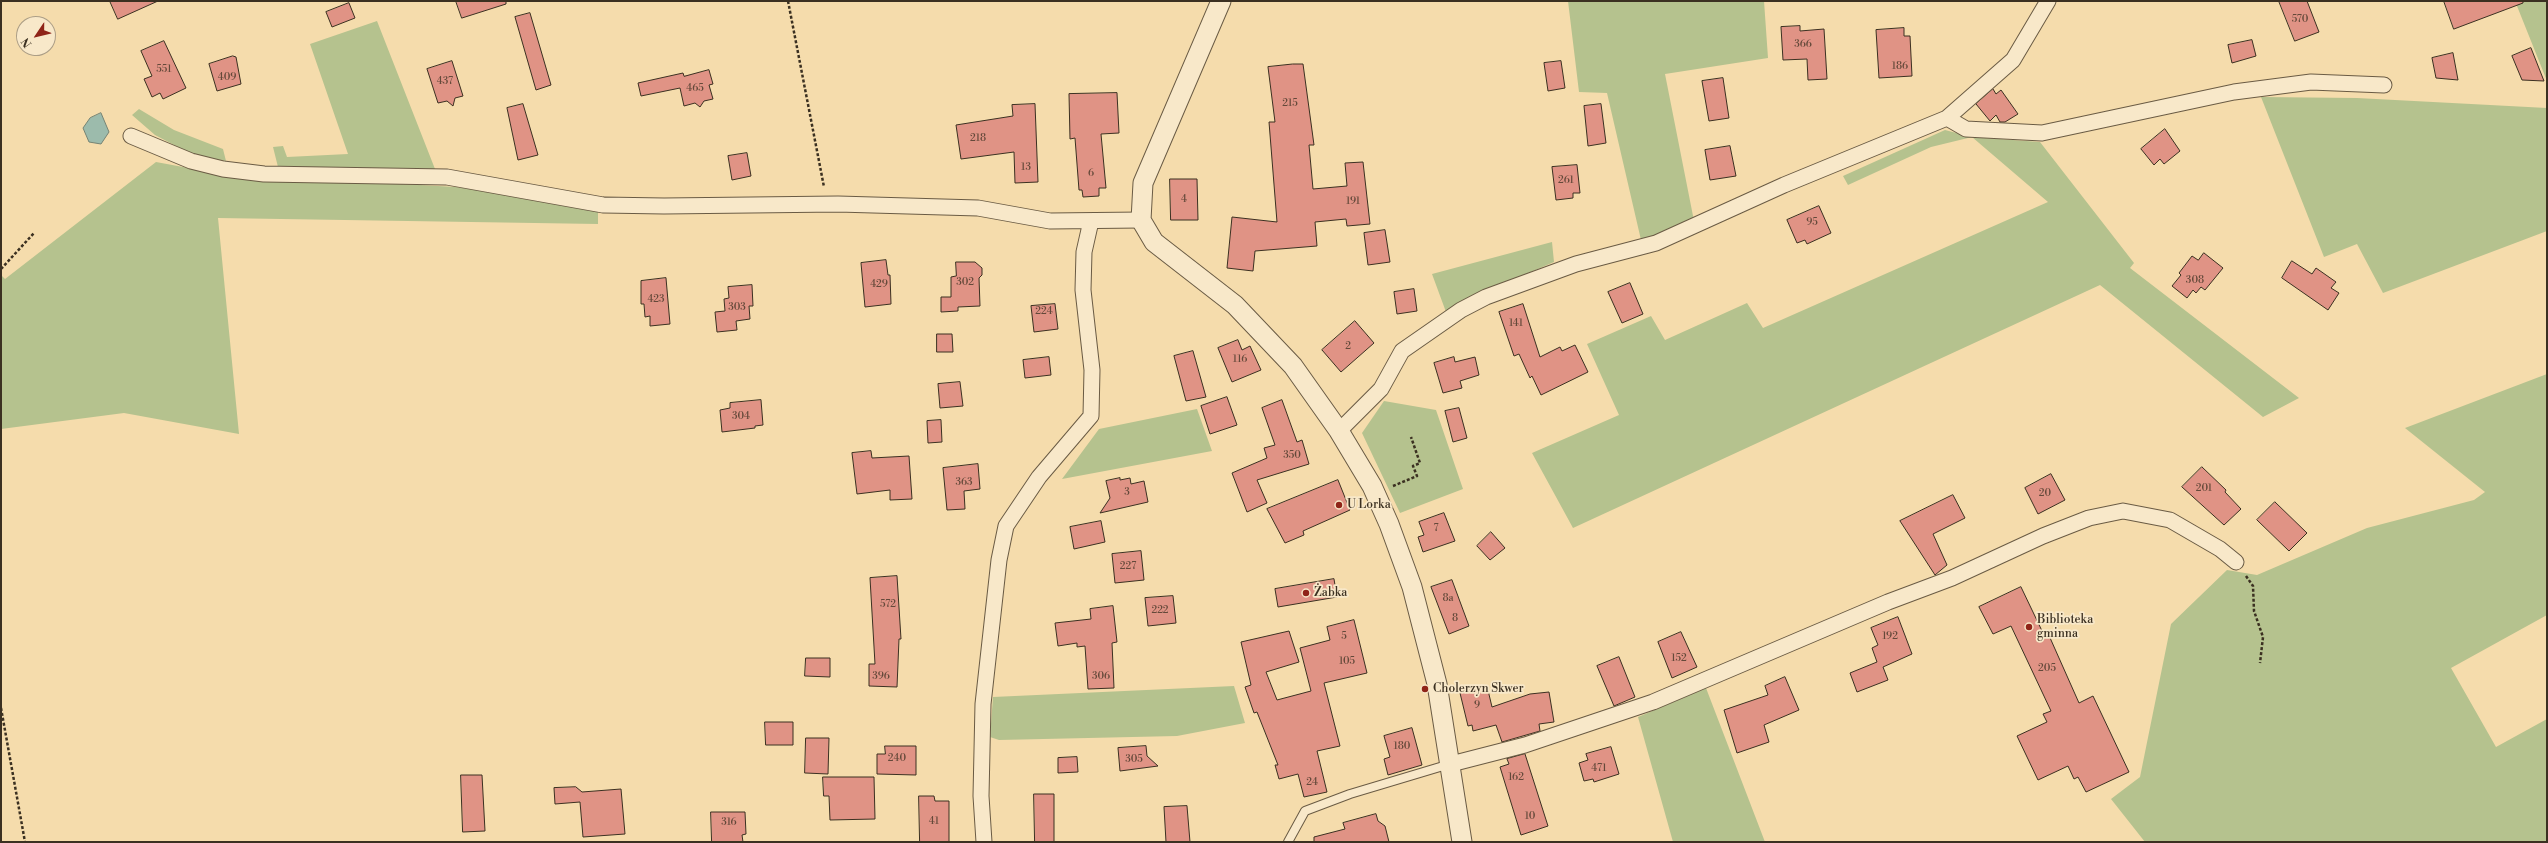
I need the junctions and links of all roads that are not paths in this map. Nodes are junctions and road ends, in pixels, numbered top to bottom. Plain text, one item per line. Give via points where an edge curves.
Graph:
1 (1221, 1) edge
2 (2048, 1) edge
3 (2384, 85) dead end
4 (1947, 118) junction
5 (131, 136) dead end
6 (1141, 220) junction
7 (1092, 221) junction
8 (1339, 431) junction
9 (2236, 562) road end
10 (1451, 764) junction
11 (984, 842) edge
12 (1288, 842) edge
13 (1462, 842) edge

1 - 6 street via 1143,183
2 - 4 street via 2013,60
3 - 4 street via 2310,82 2234,92 2042,133 1966,129
4 - 8 street via 1784,185 1656,243 1576,264 1486,297 1461,310 1402,351 1381,389
5 - 7 street via 191,161 224,169 264,174 447,177 603,205 827,204 978,208 1050,221
6 - 7 street
6 - 8 street via 1154,242 1235,305 1264,334 1293,366
7 - 11 street via 1084,252 1084,282 1092,370 1090,416 1039,477 1006,526 999,560 982,704
8 - 10 street via 1375,491 1412,587 1437,684
9 - 10 street via 2220,549 2170,520 2123,511 2089,518 1952,578 1888,602 1653,702 1525,745
10 - 12 lane via 1350,794 1305,811
10 - 13 street

